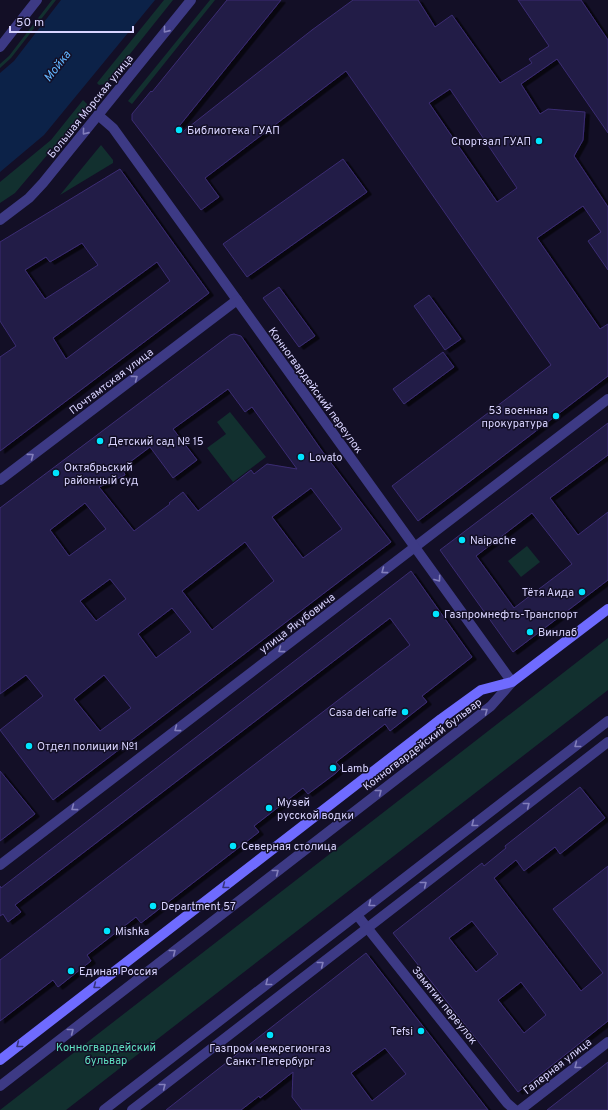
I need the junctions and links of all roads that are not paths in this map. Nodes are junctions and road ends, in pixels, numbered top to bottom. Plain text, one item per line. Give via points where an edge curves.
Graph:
1 (37, 0) edge
2 (191, 0) edge
3 (0, 47) edge
4 (98, 115) junction
5 (0, 220) edge
6 (237, 300) junction
7 (608, 399) edge
8 (0, 480) edge
9 (415, 548) junction
10 (608, 609) edge
11 (512, 682) junction
12 (608, 721) edge
13 (608, 742) edge
14 (0, 865) edge
15 (357, 915) junction
16 (368, 928) junction
17 (608, 1042) edge
18 (0, 1060) edge
19 (0, 1086) edge
20 (104, 1110) edge
21 (132, 1110) edge
22 (515, 1110) edge
23 (520, 1110) edge

1 - 3 street
2 -> 4 street, Большая Морская улица
4 -> 5 street, Большая Морская улица via 30,198
4 - 6 street, Конногвардейский переулок via 113,128
8 -> 6 street, Почтамтская улица
6 - 9 street, Конногвардейский переулок
7 - 9 street, улица Якубовича
9 -> 11 street, Конногвардейский переулок
9 -> 14 street, улица Якубовича
10 - 11 main road, Конногвардейский бульвар
11 -> 18 main road, Конногвардейский бульвар via 481,690 441,719
19 -> 11 street, Конногвардейский бульвар via 492,706
12 -> 15 street
16 -> 13 street
15 - 16 street, Замятин переулок
15 -> 20 street
21 -> 16 street
16 - 22 street, Замятин переулок
17 -> 23 street, Галерная улица

